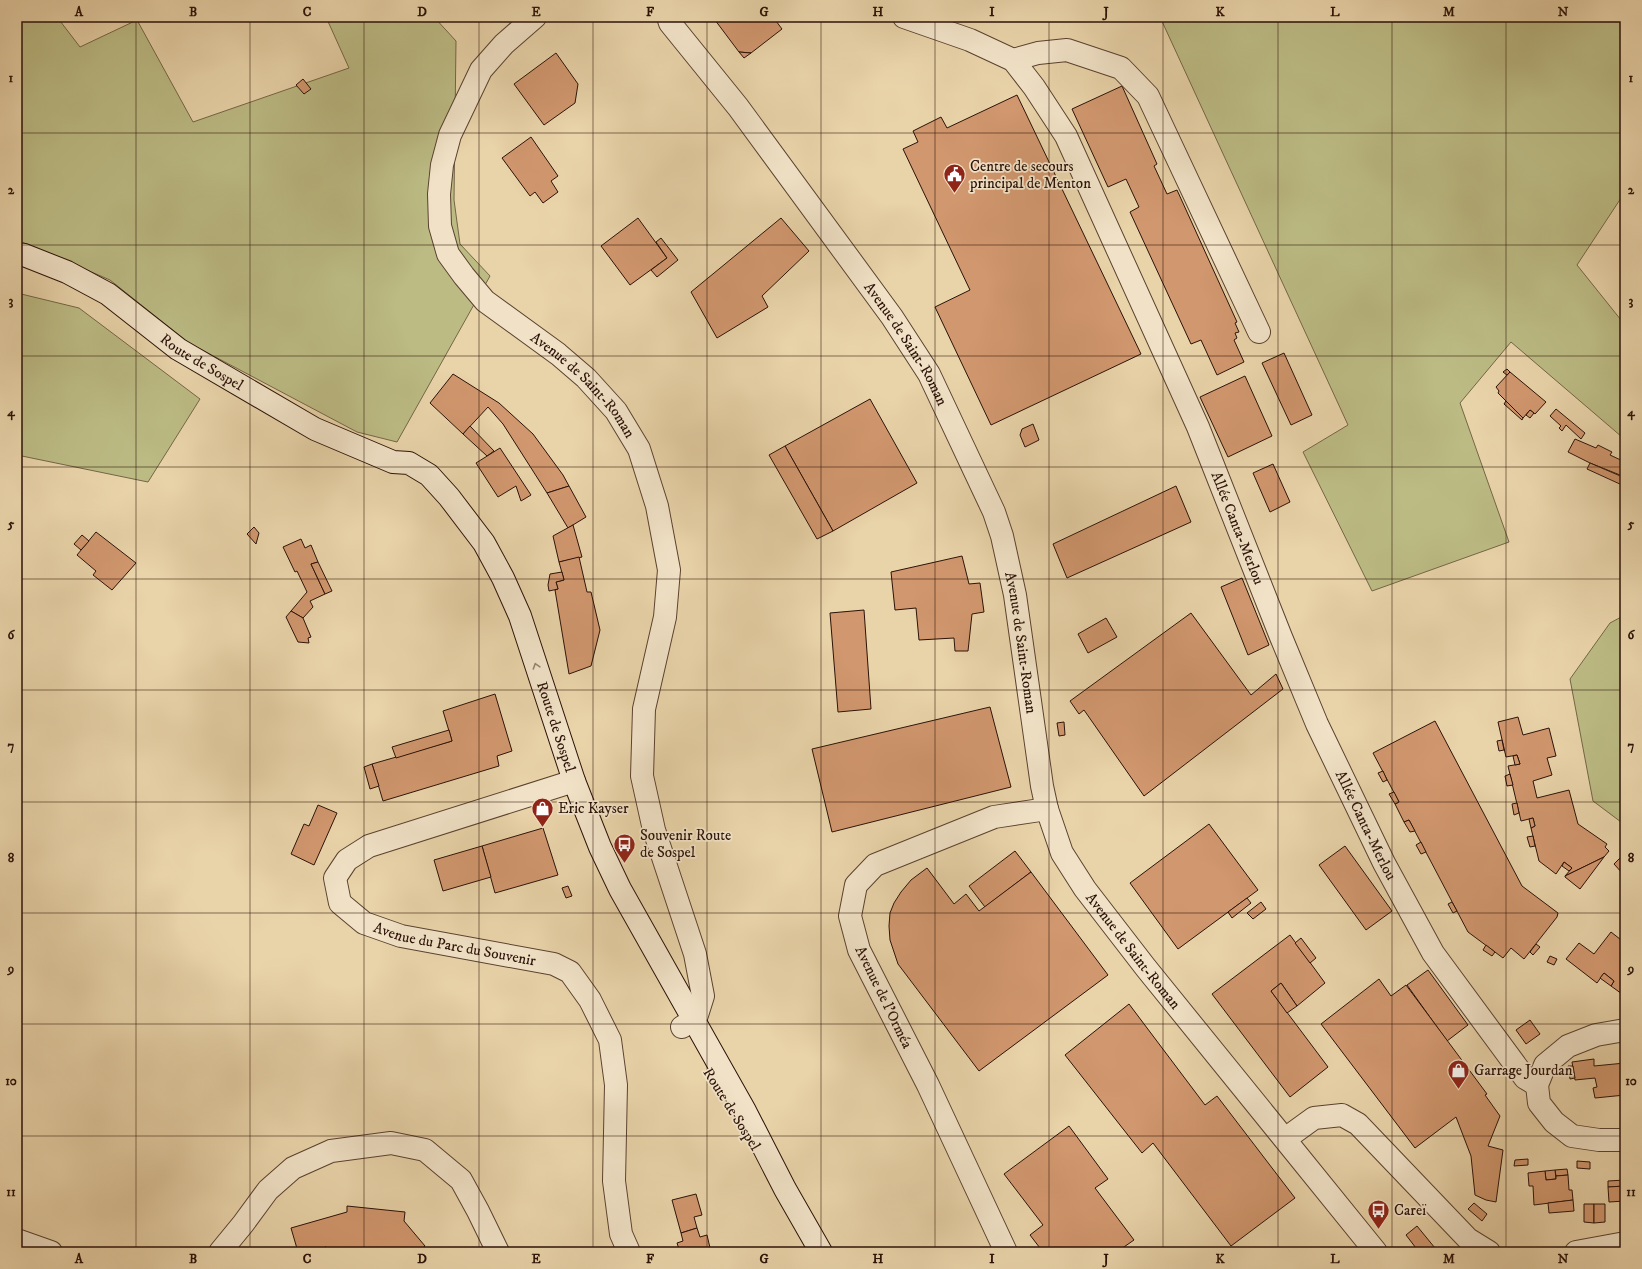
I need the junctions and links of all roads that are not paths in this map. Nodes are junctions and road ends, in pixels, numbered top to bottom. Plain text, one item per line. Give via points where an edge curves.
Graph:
1 (535, 17) edge
2 (904, 17) edge
3 (665, 19) edge
4 (1013, 60) junction
5 (17, 254) edge
6 (1259, 332) dead end
7 (568, 783) junction
8 (1047, 809) junction
9 (688, 1023) junction
10 (1625, 1030) edge
11 (1538, 1085) junction
12 (1285, 1139) junction
13 (1625, 1140) edge
14 (17, 1240) edge
15 (1625, 1243) edge
16 (51, 1252) edge
17 (220, 1252) edge
18 (498, 1252) edge
19 (629, 1252) edge
20 (821, 1252) edge
21 (1006, 1252) edge
22 (1376, 1252) edge
23 (1488, 1252) edge
24 (1576, 1252) edge

1 - 9 street, Avenue de Saint-Roman via 504,44 482,70 450,135 442,165 439,194 440,226 448,254 485,301 558,354 586,378 616,411 639,449 657,506 669,570 665,617 644,709 642,776 654,830 695,954 703,996
2 - 4 street, Allée Canta-Merlou via 970,40
3 - 8 street, Avenue de Saint-Roman via 738,107 892,317 929,374 994,512 1002,536 1016,603
4 - 6 street via 1038,53 1067,50 1121,68 1148,96
4 - 11 street, Allée Canta-Merlou via 1066,136 1198,426 1317,724 1384,863 1433,953 1525,1078
5 - 7 street, Route de Sospel via 67,272 108,294 178,350 315,429 393,462 409,463 429,475 484,544 503,578 520,616
7 - 9 street, Route de Sospel
7 - 19 street, Avenue du Parc du Souvenir via 369,846 347,860 335,878 340,902 364,923 401,936 554,964 570,972 590,1000 610,1040 616,1085 614,1181 621,1234
8 - 12 street, Avenue de Saint-Roman via 1062,853 1085,889
8 - 21 street, Avenue de l'Orméa via 994,817 875,865 856,885 850,916 859,950 928,1085
9 - 20 street, Route de Sospel via 745,1111
10 - 11 street via 1596,1035 1568,1046 1545,1065
11 - 13 street via 1539,1103 1554,1122 1572,1136
12 - 22 street, Avenue de Saint-Roman
12 - 23 street via 1314,1118 1342,1115 1358,1124 1468,1239
14 - 16 street
15 - 24 street
17 - 18 street via 268,1190 293,1168 331,1151 391,1143 425,1150 461,1180

